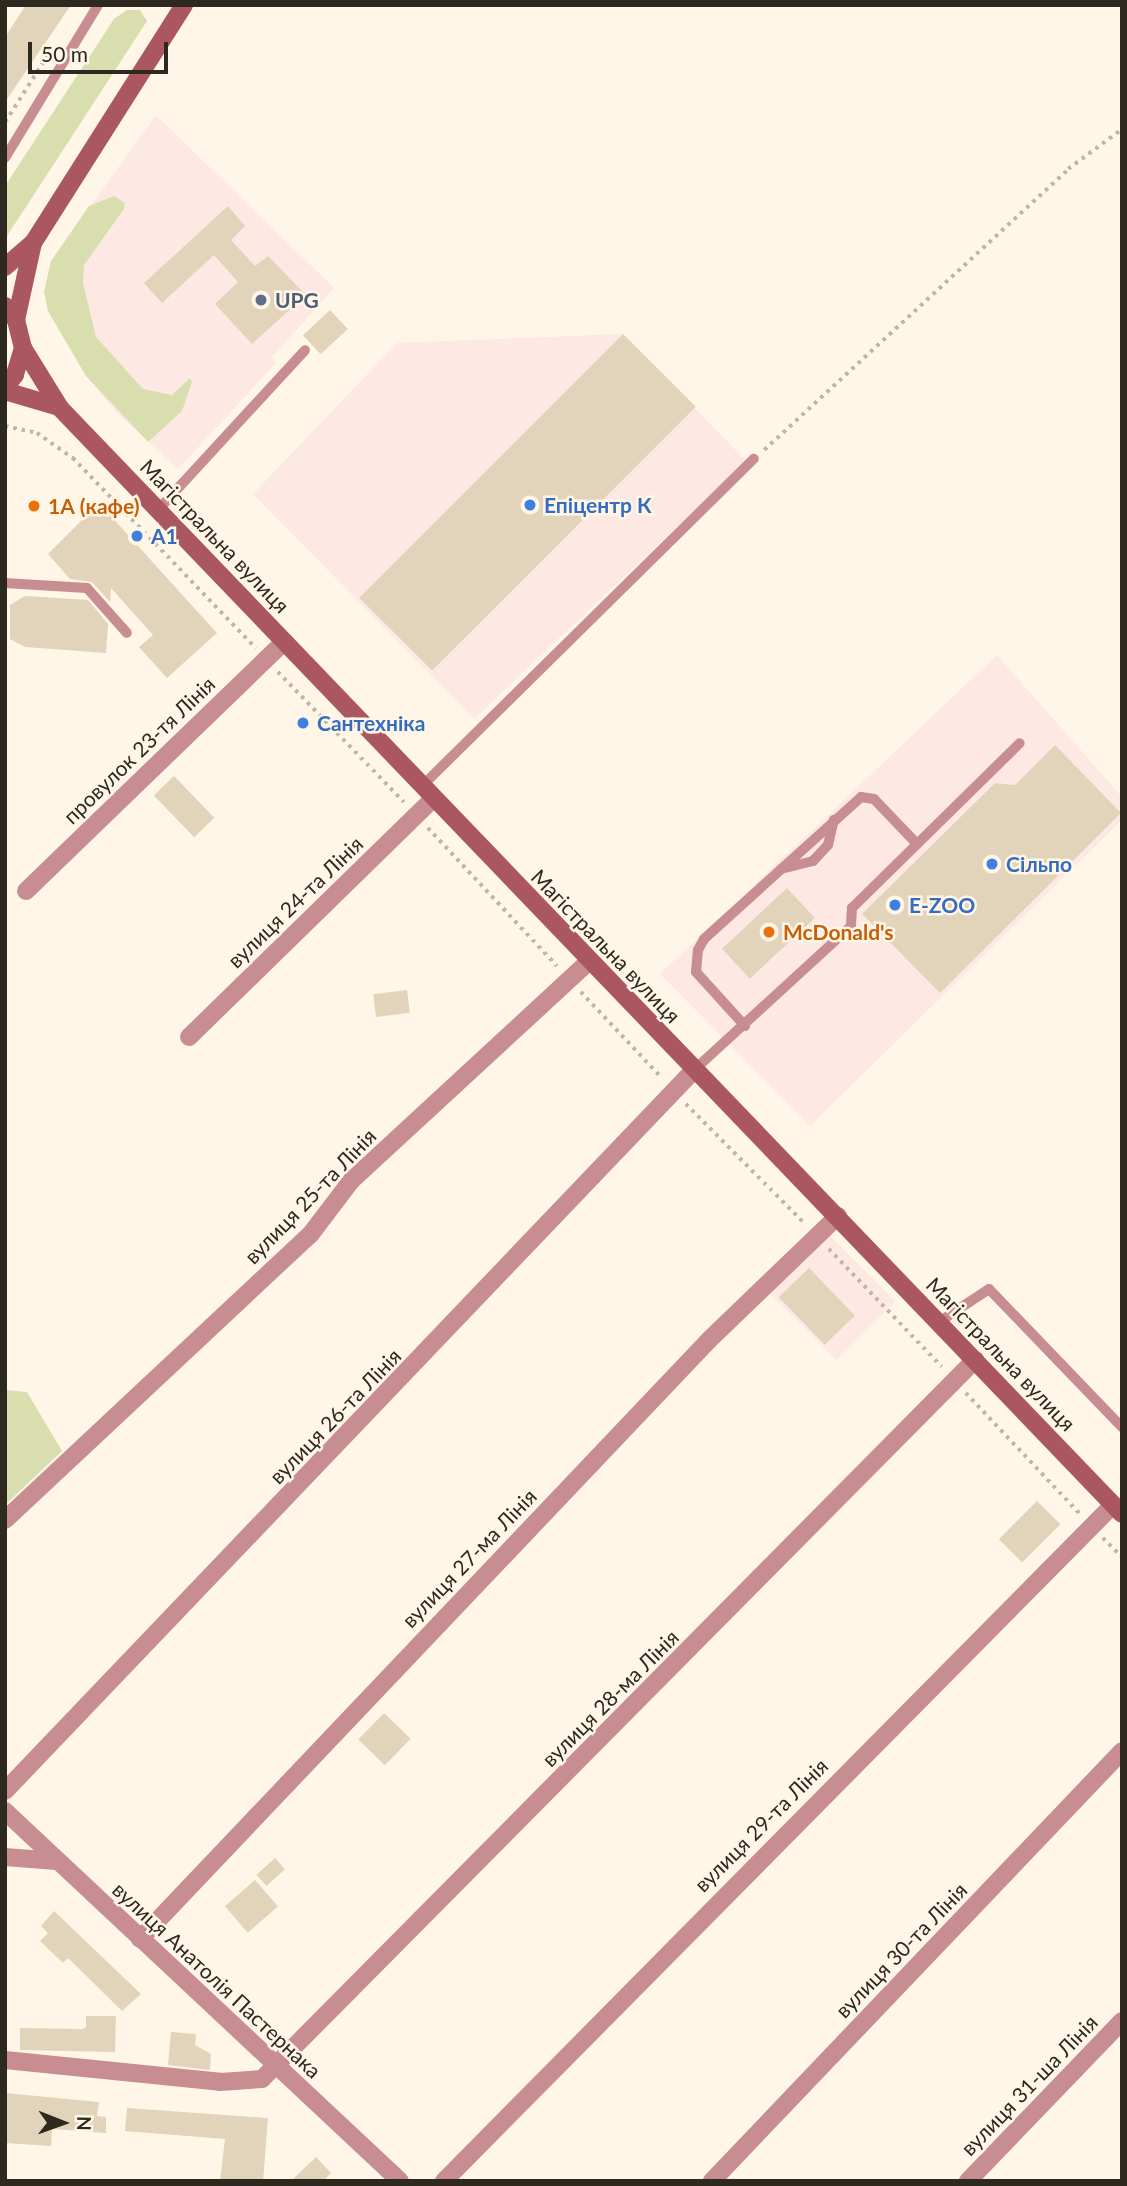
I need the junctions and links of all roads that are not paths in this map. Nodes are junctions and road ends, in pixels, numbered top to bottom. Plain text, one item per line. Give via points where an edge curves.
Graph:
1 (98, 5) edge
2 (184, 5) edge
3 (5, 158) edge
4 (33, 243) junction
5 (5, 267) edge
6 (11, 313) edge
7 (23, 348) junction
8 (305, 351) dead end
9 (5, 389) edge
10 (60, 408) junction
11 (754, 459) road end
12 (158, 510) junction
13 (5, 583) edge
14 (127, 633) dead end
15 (284, 642) junction
16 (1020, 743) dead end
17 (428, 792) junction
18 (917, 844) junction
19 (26, 891) dead end
20 (588, 962) junction
21 (745, 1026) junction
22 (189, 1037) dead end
23 (695, 1070) junction
24 (838, 1216) junction
25 (939, 1322) junction
26 (975, 1360) junction
27 (1122, 1427) edge
28 (1117, 1509) edge
29 (5, 1520) edge
30 (1122, 1751) edge
31 (5, 1791) edge
32 (5, 1811) edge
33 (5, 1857) edge
34 (57, 1861) junction
35 (139, 1939) junction
36 (1122, 2021) edge
37 (5, 2060) edge
38 (276, 2068) junction
39 (400, 2181) edge
40 (444, 2181) edge
41 (712, 2181) edge
42 (968, 2181) edge

1 - 3 lane
2 - 4 main road
4 - 5 main road
4 - 6 main road
6 - 7 main road, Магістральна вулиця
7 - 9 main road via 15,375
7 - 10 main road, Магістральна вулиця
8 - 12 lane
9 - 10 main road
10 - 12 main road, Магістральна вулиця
11 - 17 lane
12 - 15 main road, Магістральна вулиця
13 - 14 lane via 87,588
15 - 17 main road, Магістральна вулиця
15 - 19 street, провулок 23-тя Лінія
16 - 18 lane
17 - 20 main road, Магістральна вулиця
17 - 22 street, вулиця 24-та Лінія via 416,815
18 - 21 lane via 852,908 851,926
18 - 21 lane via 867,796 854,801 698,950 696,972
20 - 23 main road, Магістральна вулиця
20 - 29 street, вулиця 25-та Лінія via 351,1181 310,1235
21 - 23 lane
23 - 24 main road, Магістральна вулиця
23 - 31 street, вулиця 26-та Лінія
24 - 25 main road, Магістральна вулиця
24 - 35 street, вулиця 27-ма Лінія via 709,1339
25 - 26 main road, Магістральна вулиця
25 - 27 lane via 989,1289
26 - 28 main road, Магістральна вулиця
26 - 38 street, вулиця 28-ма Лінія
28 - 40 street, вулиця 29-та Лінія via 1092,1526
30 - 41 street, вулиця 30-та Лінія
32 - 34 street, вулиця Анатолія Пастернака
33 - 34 street
34 - 35 street, вулиця Анатолія Пастернака
35 - 38 street, вулиця Анатолія Пастернака
36 - 42 street, вулиця 31-ша Лінія
37 - 38 street via 220,2082 262,2079
38 - 39 street, вулиця Анатолія Пастернака

